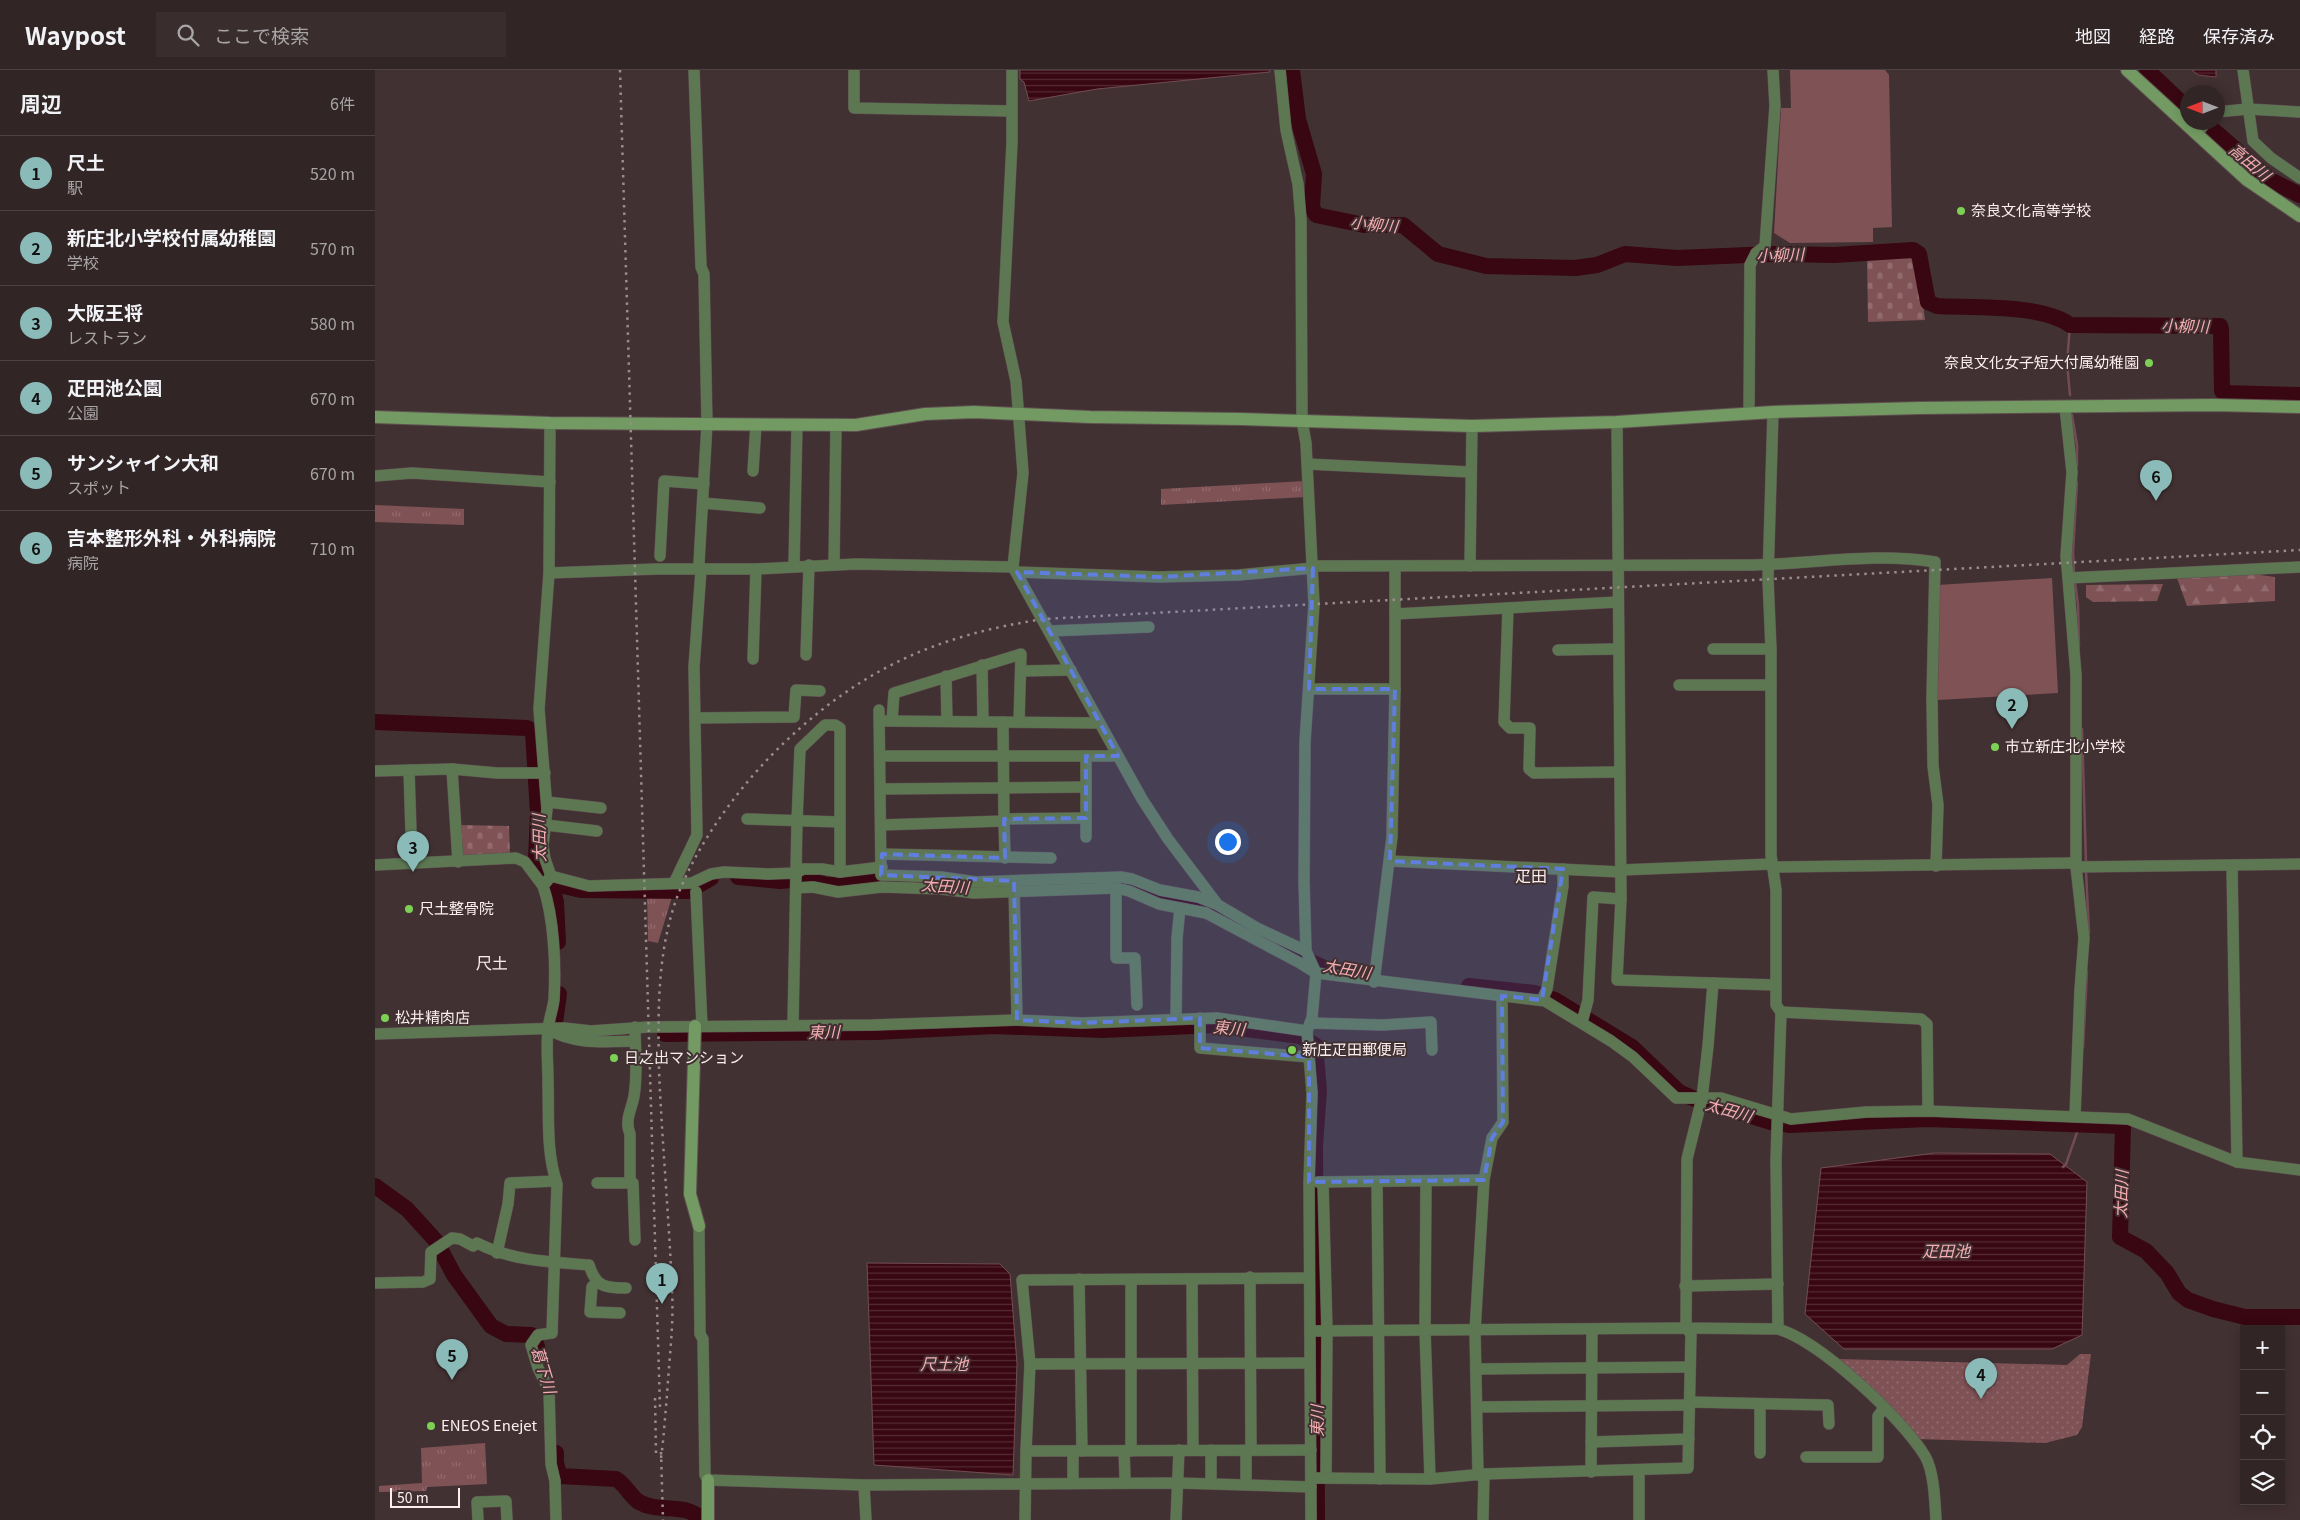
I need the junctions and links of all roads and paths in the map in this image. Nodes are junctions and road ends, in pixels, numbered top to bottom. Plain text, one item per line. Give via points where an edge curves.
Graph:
1 (694, 70) edge
2 (854, 70) edge
3 (1012, 70) edge
4 (1280, 70) edge
5 (1773, 70) edge
6 (2127, 70) edge
7 (2243, 70) edge
8 (2248, 109) junction
9 (1011, 111) junction
10 (2225, 111) edge
11 (2180, 112) edge
12 (2300, 112) edge
13 (2202, 130) edge
14 (2300, 178) edge
15 (2300, 216) edge
16 (2065, 406) junction
17 (2300, 407) edge
18 (1773, 412) junction
19 (1019, 414) junction
20 (1749, 414) junction
21 (375, 417) edge
22 (1303, 421) junction
23 (1617, 422) junction
24 (550, 423) junction
25 (707, 424) junction
26 (756, 424) junction
27 (797, 424) junction
28 (836, 424) junction
29 (1472, 426) junction
30 (1307, 464) junction
31 (753, 471) dead end
32 (1471, 472) junction
33 (375, 476) edge
34 (550, 482) junction
35 (704, 484) junction
36 (703, 503) junction
37 (760, 508) dead end
38 (660, 556) dead end
39 (834, 564) junction
40 (1770, 564) junction
41 (809, 565) junction
42 (794, 566) junction
43 (1471, 566) junction
44 (1619, 566) junction
45 (1313, 567) junction
46 (1395, 567) junction
47 (2300, 567) edge
48 (757, 569) junction
49 (701, 570) junction
50 (1015, 570) junction
51 (549, 573) junction
52 (2068, 578) junction
53 (1618, 602) junction
54 (1508, 608) junction
55 (1395, 614) junction
56 (1149, 627) dead end
57 (1050, 631) junction
58 (1618, 649) junction
59 (1713, 649) dead end
60 (1771, 649) junction
61 (1558, 650) dead end
62 (806, 655) dead end
63 (753, 659) dead end
64 (982, 665) junction
65 (1071, 670) junction
66 (1021, 671) junction
67 (946, 676) junction
68 (1679, 685) dead end
69 (1771, 685) junction
70 (1309, 689) junction
71 (1395, 689) junction
72 (820, 691) dead end
73 (695, 718) junction
74 (892, 721) junction
75 (947, 721) junction
76 (983, 722) junction
77 (1003, 722) junction
78 (1019, 722) junction
79 (1099, 723) junction
80 (1003, 755) junction
81 (880, 756) junction
82 (1086, 756) junction
83 (1118, 756) junction
84 (453, 769) junction
85 (409, 770) junction
86 (375, 771) edge
87 (1619, 772) junction
88 (545, 773) junction
89 (1086, 787) junction
90 (1004, 788) junction
91 (881, 789) junction
92 (547, 802) junction
93 (601, 808) dead end
94 (1086, 818) junction
95 (747, 819) dead end
96 (1004, 820) junction
97 (797, 821) junction
98 (839, 822) junction
99 (546, 825) junction
100 (881, 825) junction
101 (597, 832) dead end
102 (1086, 837) dead end
103 (882, 854) junction
104 (1005, 858) junction
105 (1051, 858) dead end
106 (1390, 861) junction
107 (458, 862) junction
108 (412, 864) junction
109 (2300, 864) edge
110 (375, 865) edge
111 (2076, 865) junction
112 (1772, 866) junction
113 (1936, 866) junction
114 (2232, 866) junction
115 (882, 867) junction
116 (1563, 869) junction
117 (1621, 871) junction
118 (840, 872) junction
119 (796, 874) junction
120 (551, 876) junction
121 (674, 883) junction
122 (543, 886) junction
123 (1014, 887) junction
124 (796, 888) junction
125 (1116, 888) junction
126 (696, 892) dead end
127 (1621, 899) junction
128 (1219, 905) junction
129 (1180, 908) junction
130 (1306, 951) junction
131 (1316, 973) junction
132 (1374, 982) junction
133 (1713, 983) junction
134 (1775, 985) junction
135 (1501, 996) junction
136 (1542, 1000) junction
137 (1137, 1005) dead end
138 (1781, 1012) junction
139 (1200, 1018) junction
140 (1176, 1019) junction
141 (1017, 1020) junction
142 (1582, 1022) junction
143 (793, 1025) junction
144 (635, 1027) junction
145 (1308, 1027) junction
146 (548, 1029) junction
147 (697, 1029) junction
148 (375, 1034) edge
149 (635, 1041) junction
150 (1431, 1050) dead end
151 (1308, 1052) junction
152 (1702, 1098) junction
153 (1928, 1111) junction
154 (1777, 1116) junction
155 (2075, 1116) junction
156 (2237, 1162) junction
157 (2300, 1170) edge
158 (556, 1180) junction
159 (1483, 1180) junction
160 (1426, 1181) junction
161 (1317, 1182) junction
162 (1377, 1182) junction
163 (597, 1183) dead end
164 (630, 1183) junction
165 (699, 1226) joint
166 (635, 1240) dead end
167 (497, 1253) junction
168 (554, 1262) junction
169 (1251, 1278) junction
170 (1309, 1278) junction
171 (1079, 1279) junction
172 (1192, 1279) junction
173 (1131, 1280) junction
174 (597, 1282) junction
175 (375, 1283) edge
176 (1779, 1284) junction
177 (1685, 1286) junction
178 (626, 1288) dead end
179 (620, 1313) dead end
180 (1686, 1328) junction
181 (1592, 1329) junction
182 (1778, 1329) junction
183 (1425, 1330) junction
184 (1318, 1331) junction
185 (1378, 1331) junction
186 (1475, 1331) junction
187 (1310, 1362) junction
188 (1131, 1363) junction
189 (1192, 1363) junction
190 (1252, 1363) junction
191 (1030, 1364) junction
192 (1081, 1364) junction
193 (1691, 1367) junction
194 (1592, 1368) junction
195 (1476, 1369) junction
196 (1690, 1404) junction
197 (1760, 1404) junction
198 (1592, 1406) junction
199 (1477, 1407) junction
200 (1884, 1408) junction
201 (1829, 1424) dead end
202 (1689, 1439) junction
203 (1591, 1442) junction
204 (1179, 1450) junction
205 (1193, 1450) junction
206 (1211, 1450) junction
207 (1249, 1450) junction
208 (1311, 1450) junction
209 (1025, 1451) junction
210 (1077, 1451) junction
211 (1128, 1451) junction
212 (1760, 1453) dead end
213 (1806, 1457) dead end
214 (1639, 1470) junction
215 (1591, 1472) junction
216 (1481, 1474) junction
217 (1125, 1477) dead end
218 (1073, 1478) dead end
219 (1211, 1478) dead end
220 (1246, 1478) dead end
221 (1380, 1479) junction
222 (1430, 1479) junction
223 (708, 1480) junction
224 (1317, 1480) junction
225 (1177, 1483) junction
226 (864, 1485) junction
227 (1026, 1486) junction
228 (708, 1519) edge
229 (478, 1520) edge
230 (507, 1520) edge
231 (556, 1520) edge
232 (865, 1520) edge
233 (1025, 1520) edge
234 (1176, 1520) edge
235 (1311, 1520) edge
236 (1483, 1520) edge
237 (1639, 1520) edge
238 (1936, 1520) edge

1 - 25 street via 700,258 704,274
2 - 9 street via 854,108
3 - 9 street
4 - 22 street via 1301,220
5 - 20 street via 1775,106 1765,246 1750,265
6 - 11 street
7 - 8 street
8 - 10 street
8 - 12 street
8 - 14 street via 2253,141
9 - 19 street via 1003,322 1016,381
13 - 15 street via 2247,180
16 - 17 street
16 - 18 street
16 - 52 street via 2072,472 2066,556
18 - 20 street
18 - 40 street
19 - 22 street
19 - 28 street via 925,414
19 - 50 street via 1023,473
20 - 23 street
21 - 24 street
22 - 29 street
22 - 30 street
23 - 29 street
23 - 44 street
24 - 25 street
24 - 34 street
25 - 26 street
25 - 35 street
26 - 27 street
26 - 31 street
27 - 28 street
27 - 42 street
28 - 39 street
29 - 32 street
30 - 32 street
30 - 45 street
32 - 43 street
33 - 34 street via 412,473
34 - 51 street
35 - 36 street
35 - 38 street via 664,481
36 - 37 street
36 - 49 street
39 - 41 street
39 - 50 street
40 - 44 street
40 - 60 street
40 - 113 street via 1856,558 1935,562 1932,698 1933,766 1938,805
41 - 42 street
41 - 62 street
42 - 48 street
43 - 44 street
43 - 46 street
44 - 53 street
45 - 46 street
45 - 50 street via 1239,575 1159,577
45 - 70 street
46 - 55 street
47 - 52 street
48 - 49 street
48 - 63 street
49 - 51 street
49 - 73 street via 694,667
50 - 57 street
51 - 88 street via 539,709
52 - 111 street via 2076,675
53 - 54 street
53 - 58 street
54 - 55 street
54 - 87 street via 1505,722 1510,728 1530,728 1529,769 1534,773
55 - 71 street
56 - 57 street
57 - 65 street
58 - 61 street
58 - 87 street
59 - 60 street
60 - 69 street
64 - 66 street via 1021,654
64 - 67 street
64 - 76 street
65 - 66 street
65 - 79 street
66 - 78 street
67 - 74 street via 894,692
67 - 75 street
68 - 69 street
69 - 112 street
70 - 71 street
70 - 130 street via 1305,752
71 - 106 street
72 - 73 street via 796,690 794,717
73 - 121 street via 697,835
74 - 75 street
74 - 81 street via 879,715
75 - 76 street
76 - 77 street
77 - 78 street
77 - 80 street
78 - 79 street
79 - 83 street
80 - 81 street
80 - 82 street
80 - 90 street
81 - 91 street
82 - 83 street
82 - 89 street
83 - 128 street via 1168,839
84 - 85 street
84 - 88 street
84 - 107 street
85 - 86 street
85 - 108 street
87 - 117 street
88 - 92 street
89 - 90 street
89 - 94 street
90 - 91 street
90 - 96 street
91 - 100 street
92 - 93 street
92 - 99 street
94 - 96 street
94 - 102 street
95 - 97 street
96 - 100 street
96 - 104 street
97 - 98 street
97 - 98 street via 800,749 825,724 840,728
97 - 119 street
98 - 118 street
99 - 101 street
99 - 120 street via 545,859
100 - 103 street
103 - 104 street
103 - 115 street
104 - 105 street
106 - 116 street
106 - 132 street
107 - 108 street
107 - 122 street via 516,858 525,862
108 - 110 street
109 - 114 street
111 - 113 street
111 - 114 street
111 - 155 street via 2084,938
112 - 113 street
112 - 117 street
112 - 134 street
114 - 156 street
115 - 118 street
115 - 123 street via 881,875 941,877
116 - 117 street
116 - 136 street via 1547,989
117 - 127 street
118 - 119 street via 803,869
119 - 121 street via 724,872 692,883
119 - 124 street
120 - 121 street via 589,886
120 - 122 street
122 - 146 street via 551,918 554,978
123 - 124 street via 973,893 882,887 838,892 813,887
123 - 125 street
123 - 128 street via 1121,877
123 - 141 street
124 - 143 street
125 - 129 street
125 - 137 street via 1116,958 1135,958
126 - 147 street
127 - 133 street via 1617,980
127 - 142 street via 1593,897 1587,1000
128 - 130 street via 1257,928
129 - 131 street via 1220,919
129 - 140 street
130 - 131 street
131 - 132 street
131 - 145 street
132 - 135 street
133 - 134 street
133 - 152 street
134 - 138 street
135 - 136 street
135 - 159 street via 1503,1122 1492,1138
136 - 142 street
138 - 153 street via 1921,1019 1927,1024
138 - 154 street
139 - 140 street
139 - 145 street
139 - 151 street via 1199,1048
140 - 141 street via 1082,1023
141 - 143 street
142 - 152 street via 1633,1057 1676,1098
143 - 147 street
144 - 146 street via 591,1031
144 - 147 street
144 - 149 street
145 - 150 street via 1431,1022
145 - 151 street
146 - 148 street
146 - 149 street via 572,1040
146 - 158 street via 549,1144
147 - 165 street via 690,1194
149 - 164 street via 634,1098 630,1104 627,1128 630,1134
151 - 161 street
152 - 154 street via 1721,1098
152 - 177 street via 1687,1159
153 - 154 street via 1866,1112 1791,1119
153 - 155 street
154 - 176 street via 1776,1256
155 - 156 street via 2129,1119
156 - 157 street
158 - 167 street via 510,1183
158 - 168 street
159 - 160 street
159 - 186 street
160 - 162 street
160 - 183 street
161 - 162 street
161 - 170 street
161 - 184 street
162 - 185 street
163 - 164 street
164 - 166 street via 633,1183
165 - 223 street via 700,1334 703,1339 705,1475
167 - 168 street
167 - 175 street via 477,1243 473,1246 451,1238 431,1252 430,1279
168 - 174 street via 589,1265
168 - 231 street via 552,1333 535,1340 538,1368 549,1390
169 - 170 street
169 - 172 street
169 - 190 street
170 - 184 street
171 - 173 street
171 - 191 street via 1022,1280
171 - 192 street
172 - 173 street
172 - 189 street
173 - 188 street
174 - 178 street
174 - 179 street via 592,1287 590,1312
176 - 177 street
176 - 182 street
177 - 180 street
180 - 181 street
180 - 182 street
180 - 193 street via 1691,1334
181 - 186 street
181 - 194 street
182 - 200 street via 1800,1338 1832,1360
183 - 185 street
183 - 186 street
183 - 222 street
184 - 185 street
184 - 187 street
184 - 224 street
185 - 221 street
186 - 195 street
187 - 190 street
187 - 208 street
188 - 189 street
188 - 192 street
188 - 211 street
189 - 190 street
189 - 205 street
190 - 207 street
191 - 192 street
191 - 209 street
192 - 210 street
193 - 194 street
193 - 196 street
194 - 195 street
194 - 198 street
195 - 199 street
196 - 197 street
196 - 198 street
196 - 202 street
197 - 201 street via 1828,1405
197 - 212 street
198 - 199 street
198 - 203 street
199 - 216 street
200 - 213 street via 1878,1416 1878,1457
200 - 238 street via 1926,1457 1935,1495
202 - 203 street
202 - 214 street via 1688,1468
203 - 215 street
204 - 205 street
204 - 211 street
204 - 225 street
205 - 206 street
206 - 207 street
206 - 219 street
207 - 208 street
207 - 220 street
208 - 224 street
209 - 210 street
209 - 227 street
210 - 211 street
210 - 218 street
211 - 217 street
214 - 215 street
214 - 237 street
215 - 216 street
216 - 222 street
216 - 236 street
221 - 222 street
221 - 224 street
223 - 226 street
223 - 228 street
224 - 225 street
224 - 235 street
225 - 227 street
225 - 234 street
226 - 227 street
226 - 232 street
227 - 233 street
229 - 230 street via 477,1502 506,1501

